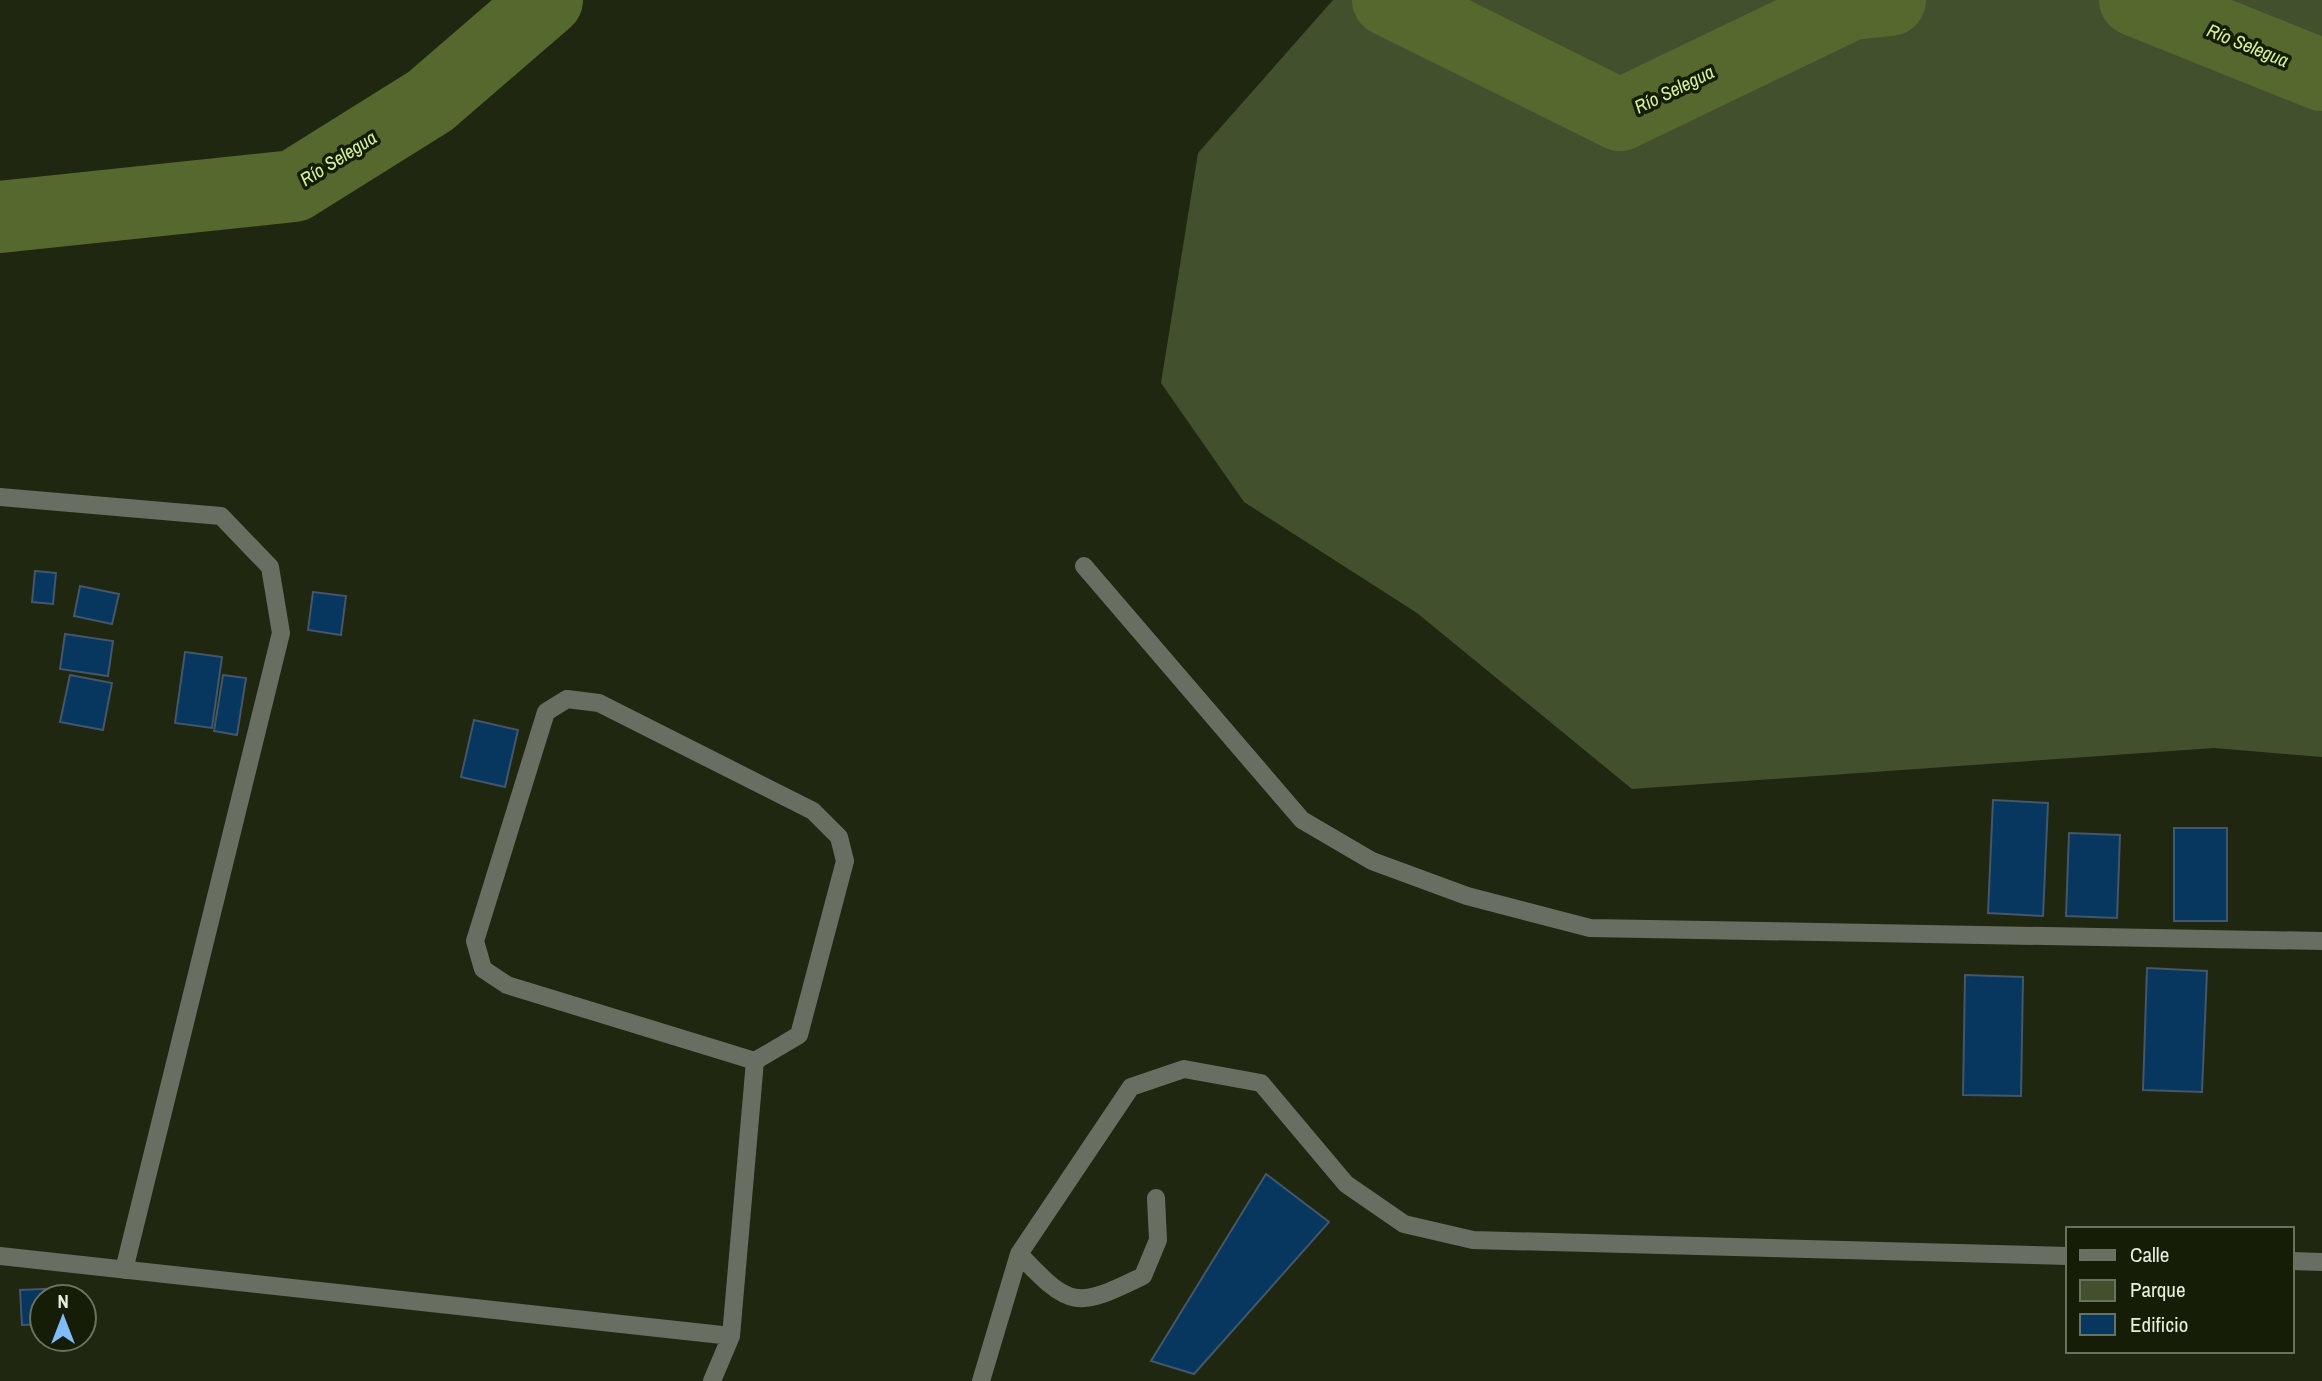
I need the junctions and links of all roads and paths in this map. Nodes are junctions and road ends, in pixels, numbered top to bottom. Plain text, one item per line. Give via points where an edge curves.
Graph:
1 (0, 497) edge
2 (1084, 566) dead end
3 (2322, 941) edge
4 (755, 1061) junction
5 (1156, 1198) dead end
6 (1019, 1254) junction
7 (0, 1256) edge
8 (2066, 1256) edge
9 (2294, 1261) edge
10 (2322, 1262) edge
11 (124, 1270) junction
12 (731, 1336) junction
13 (712, 1381) edge
14 (981, 1381) edge

1 - 11 street via 221,516 270,567 281,633
2 - 3 street via 1302,820 1372,861 1467,896 1590,928
4 - 4 street via 507,985 483,969 475,941 546,712 567,699 599,703 813,811 839,837 845,861 799,1035
4 - 12 street
5 - 6 street via 1158,1240 1143,1276 1104,1296 1069,1298
6 - 8 street via 1131,1087 1184,1069 1261,1083 1346,1184 1404,1224 1473,1240
6 - 14 street
7 - 11 street
9 - 10 street
11 - 12 street
12 - 13 street

